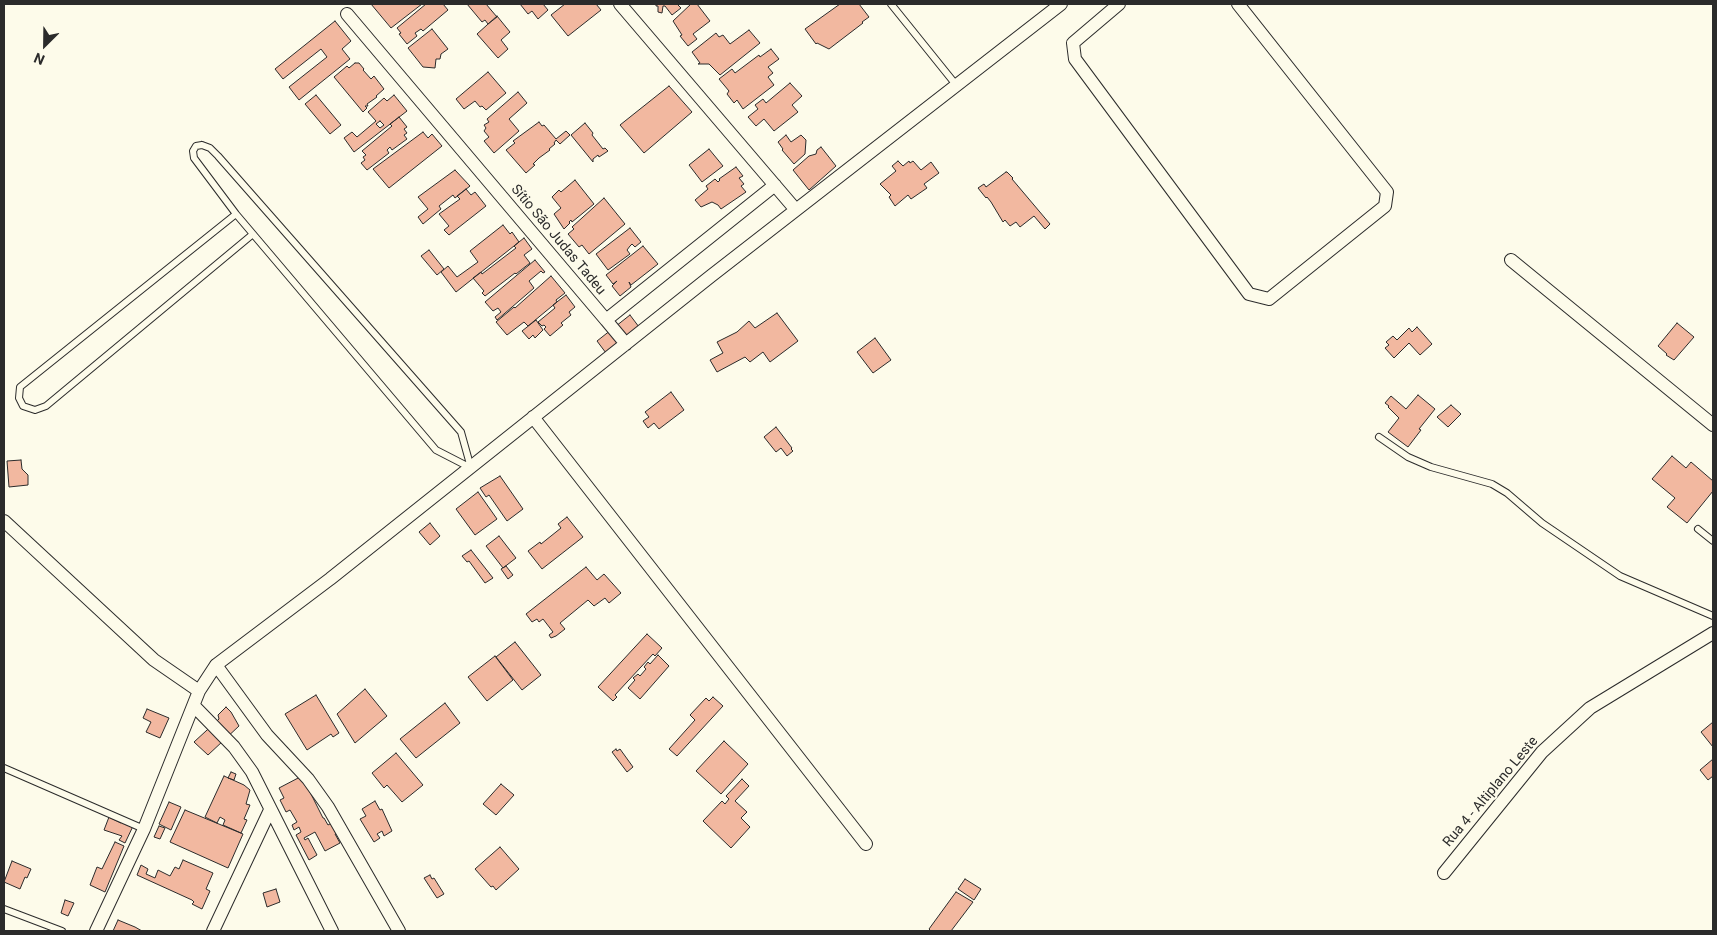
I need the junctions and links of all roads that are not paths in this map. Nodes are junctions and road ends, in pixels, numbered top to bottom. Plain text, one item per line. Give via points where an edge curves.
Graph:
1 (620, 4) edge
2 (891, 4) edge
3 (1061, 4) edge
4 (1119, 4) edge
5 (1238, 4) edge
6 (347, 14) dead end
7 (957, 86) junction
8 (774, 185) junction
9 (796, 210) junction
10 (236, 214) junction
11 (253, 234) junction
12 (1511, 260) dead end
13 (606, 320) junction
14 (626, 344) junction
15 (533, 417) junction
16 (1713, 425) edge
17 (1379, 437) dead end
18 (471, 468) junction
19 (4, 521) edge
20 (1698, 528) dead end
21 (1713, 541) edge
22 (1713, 616) edge
23 (1713, 633) edge
24 (216, 666) junction
25 (199, 691) junction
26 (194, 706) junction
27 (4, 768) edge
28 (270, 810) junction
29 (144, 829) junction
30 (866, 844) dead end
31 (1444, 872) dead end
32 (4, 909) edge
33 (62, 931) edge
34 (96, 931) edge
35 (213, 931) edge
36 (332, 931) edge
37 (399, 931) edge

1 - 8 street
2 - 7 lane
3 - 7 street
4 - 5 street via 1074,43 1075,59 1249,294 1269,300 1385,206 1388,192
6 - 13 street, Sítio São Judas Tadeu
7 - 9 street
8 - 9 street
8 - 13 street
9 - 14 street
10 - 11 lane
10 - 11 lane via 20,387 18,398 23,406 35,410 46,406
10 - 18 lane via 194,158 196,146 210,148 218,156 461,432
11 - 18 lane via 436,450
12 - 16 street
13 - 14 street, Sítio São Judas Tadeu
14 - 15 street
15 - 18 street
15 - 30 street
17 - 22 lane via 1408,458 1492,484 1620,576
18 - 24 street
19 - 25 street via 154,660
20 - 21 lane
23 - 31 street, Rua 4 - Altiplano Leste via 1590,708 1542,752
24 - 25 street
24 - 37 street via 267,735 308,779 328,807
25 - 26 street
26 - 28 street via 244,758
26 - 29 street
27 - 29 lane
28 - 35 street
28 - 36 street
29 - 34 street
32 - 33 lane

